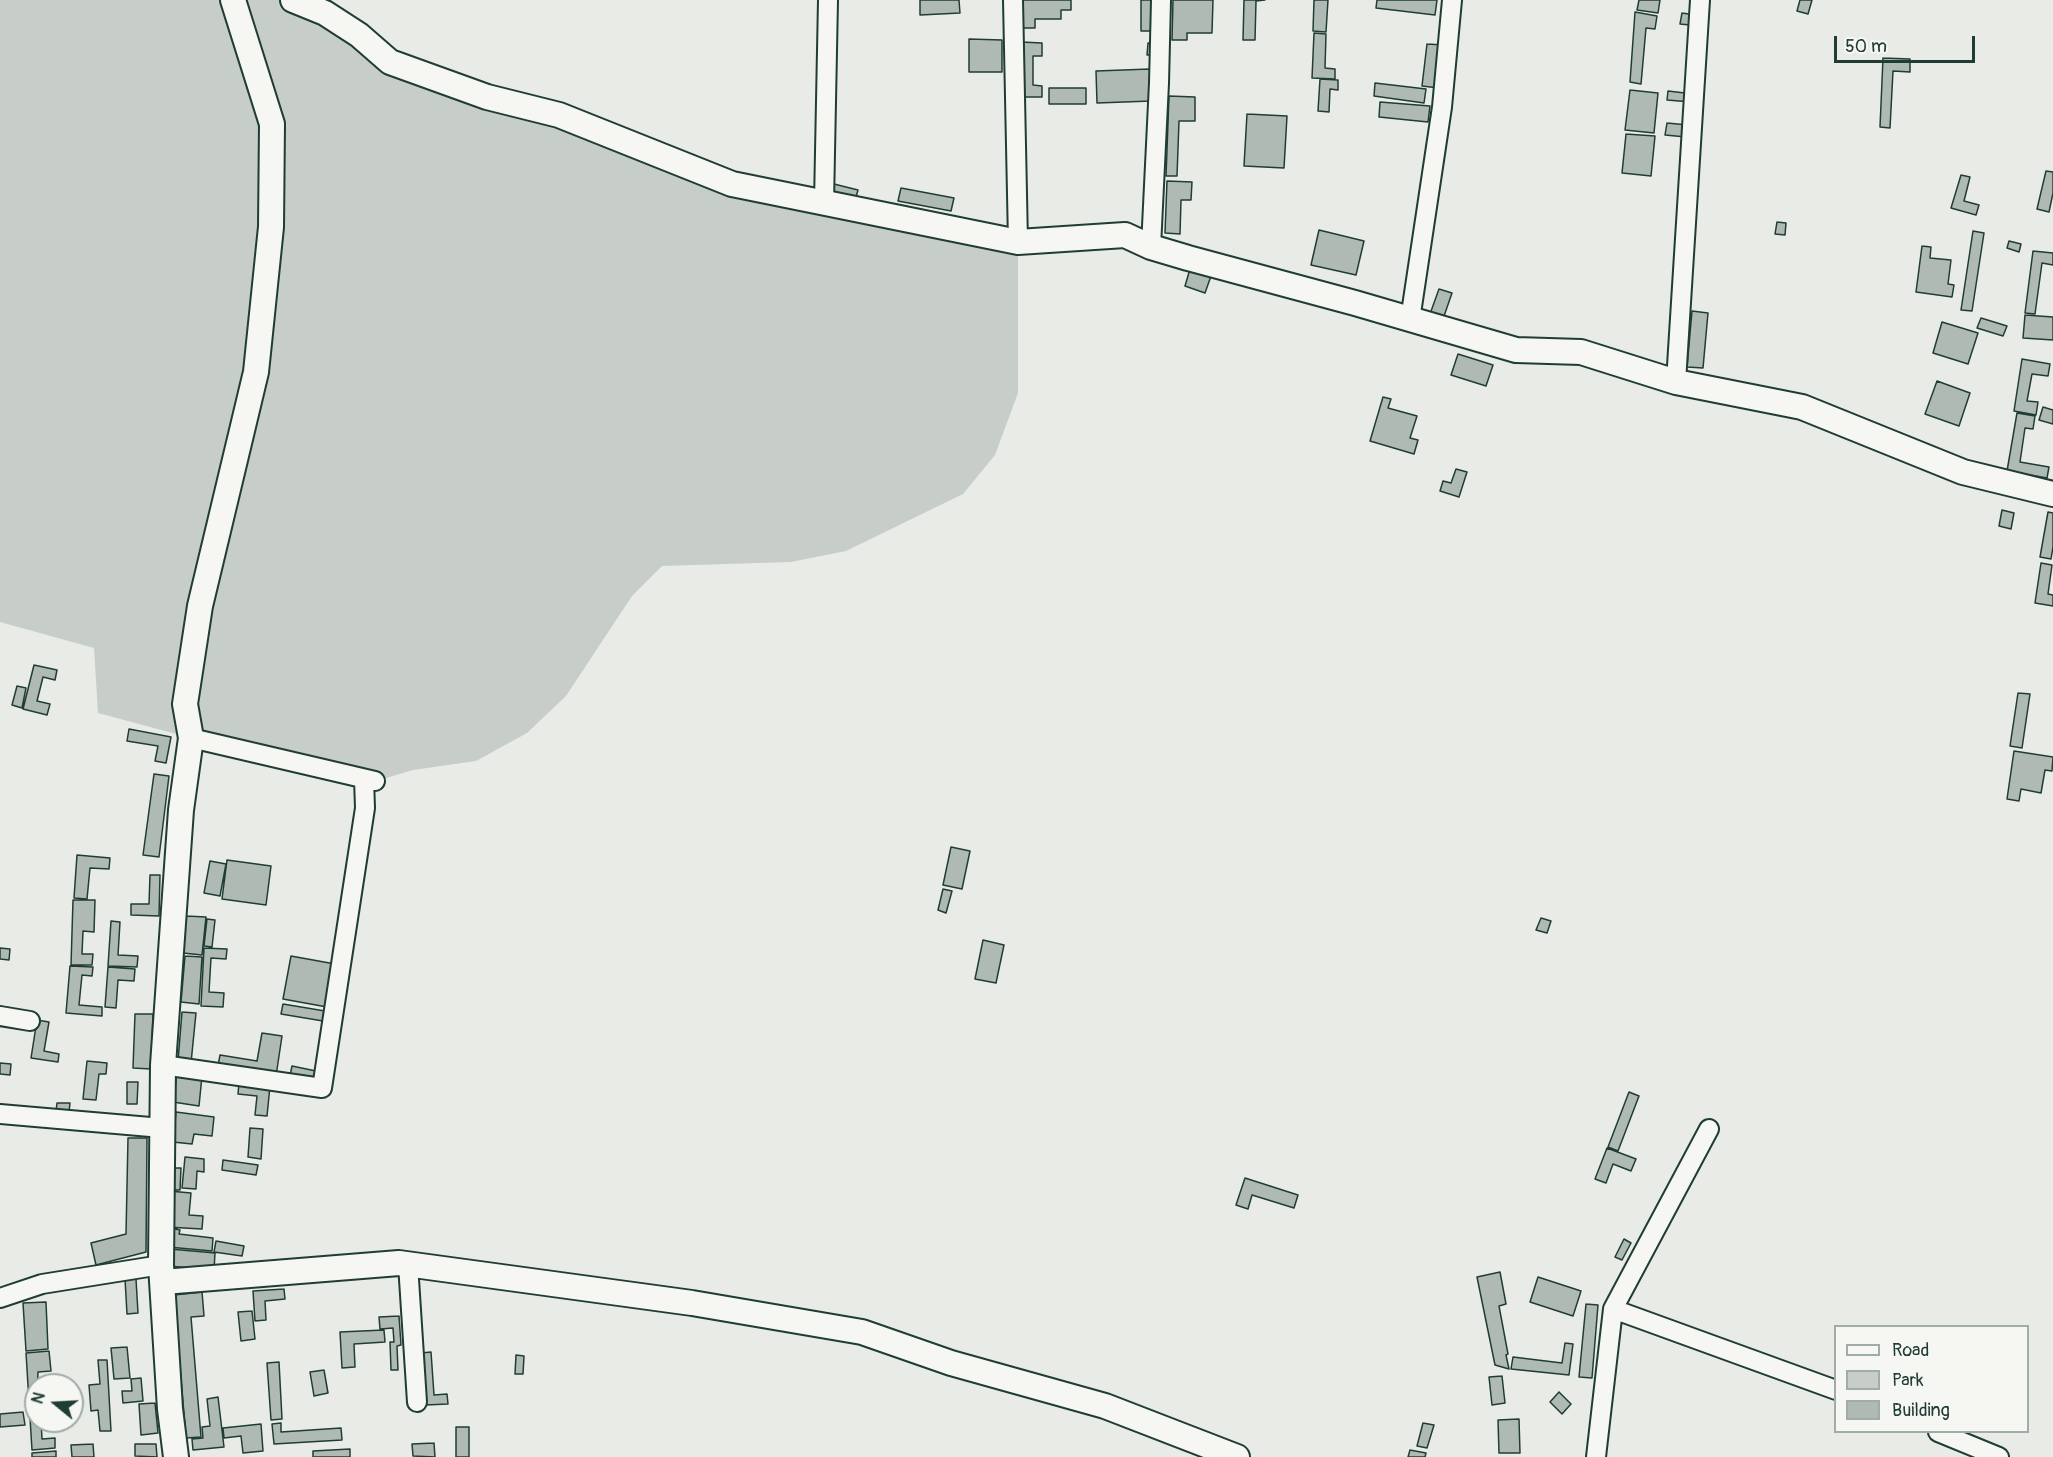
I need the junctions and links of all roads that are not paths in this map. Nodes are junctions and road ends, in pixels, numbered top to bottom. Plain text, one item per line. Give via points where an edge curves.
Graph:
1 (233, 0) edge
2 (293, 0) edge
3 (828, 0) edge
4 (1013, 0) edge
5 (1161, 0) edge
6 (1452, 0) edge
7 (1700, 0) edge
8 (824, 202) junction
9 (1017, 242) junction
10 (1150, 247) junction
11 (1410, 320) junction
12 (1676, 382) junction
13 (2053, 494) edge
14 (191, 738) junction
15 (0, 1016) edge
16 (30, 1021) dead end
17 (163, 1065) junction
18 (0, 1114) edge
19 (162, 1128) junction
20 (1709, 1129) dead end
21 (408, 1264) junction
22 (162, 1274) junction
23 (0, 1298) edge
24 (1613, 1310) junction
25 (1834, 1389) edge
26 (417, 1402) dead end
27 (1943, 1433) edge
28 (176, 1457) edge
29 (1237, 1457) edge
30 (1596, 1457) edge
31 (1999, 1457) edge

1 - 14 street via 272,124 271,227 256,372 200,606 185,704
2 - 8 street via 325,13 390,62 487,97 559,115 732,184
3 - 8 street
4 - 9 street
5 - 10 street
6 - 11 street via 1442,108
7 - 12 street
8 - 9 street
9 - 10 street via 1125,235
10 - 11 street
11 - 12 street via 1516,350 1581,352
12 - 13 street via 1802,407 1964,472
14 - 17 street via 181,810
14 - 17 street via 370,780 322,1088
15 - 16 street
17 - 19 street
18 - 19 street
19 - 22 street
20 - 24 street
21 - 22 street
21 - 26 street
21 - 29 street via 692,1303 862,1332 951,1363 1105,1406
22 - 23 street via 42,1284
22 - 28 street
24 - 25 street
24 - 30 street
27 - 31 street

